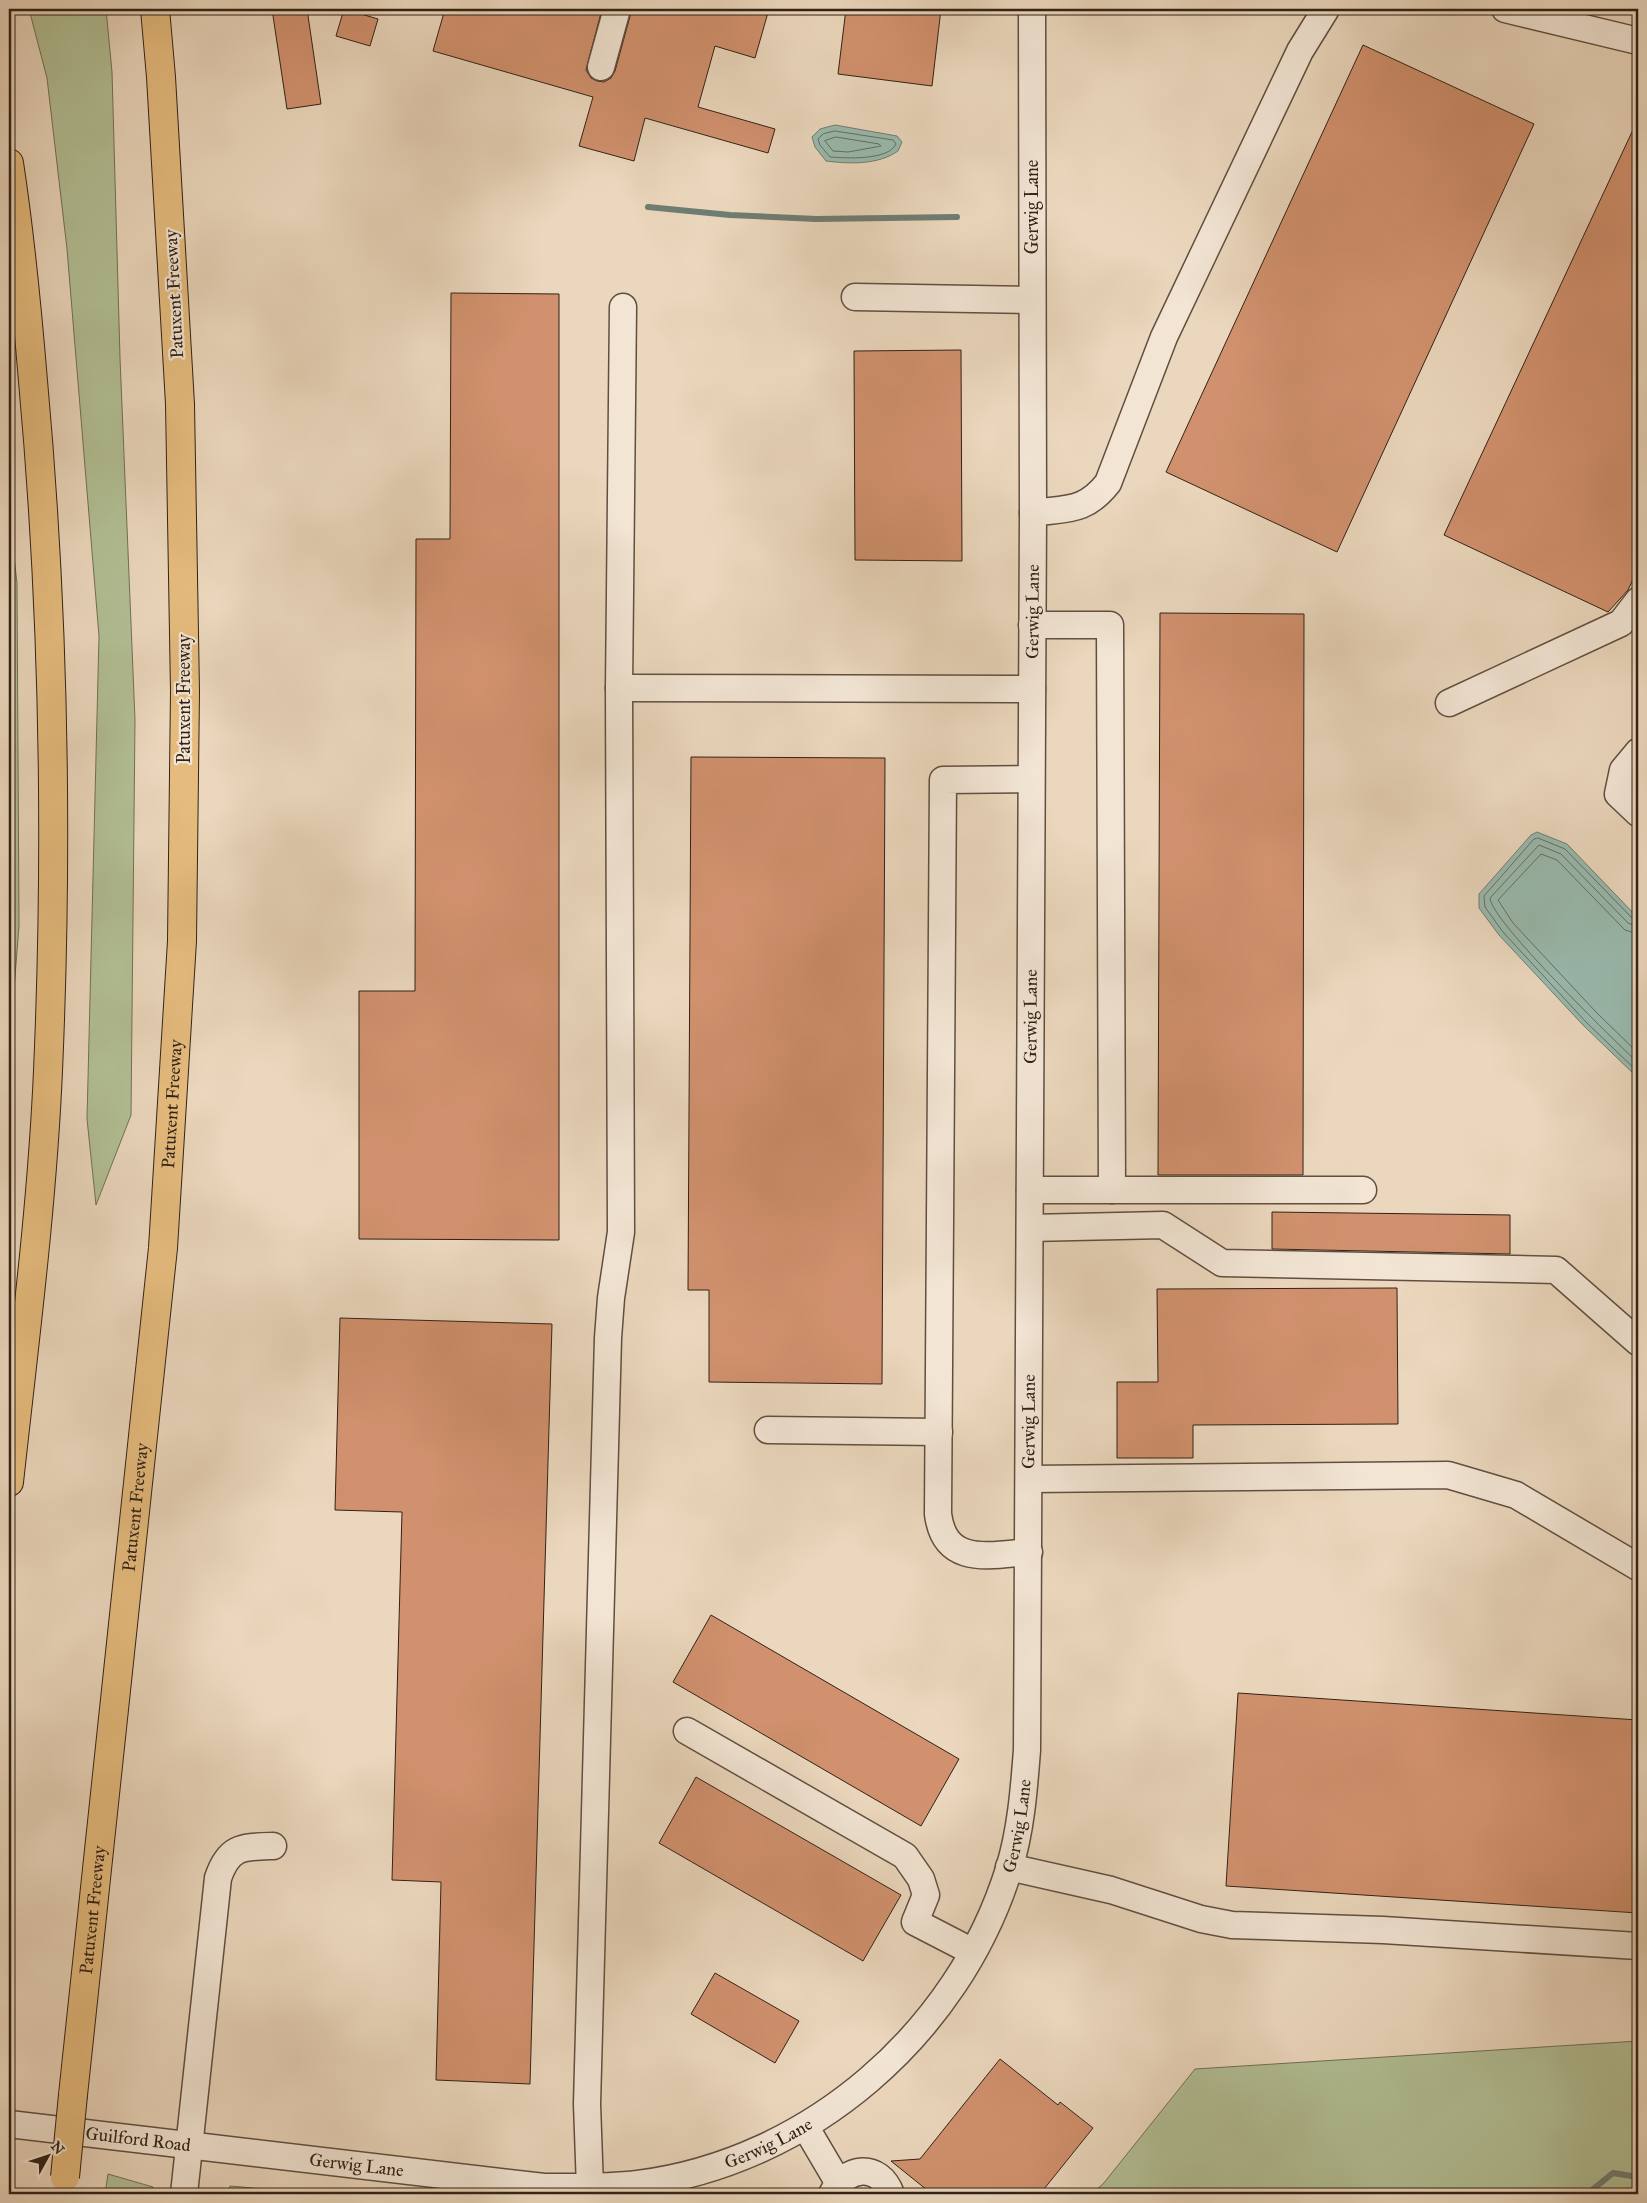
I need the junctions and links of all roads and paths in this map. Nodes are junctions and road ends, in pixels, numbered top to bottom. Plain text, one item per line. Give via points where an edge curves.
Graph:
1 (155, 9) edge
2 (617, 9) edge
3 (1032, 9) edge
4 (1326, 9) edge
5 (1505, 9) edge
6 (1638, 41) edge
7 (601, 67) dead end
8 (9, 163) edge
9 (855, 297) dead end
10 (1032, 300) junction
11 (622, 307) dead end
12 (1034, 513) junction
13 (1638, 601) edge
14 (1032, 625) junction
15 (619, 688) junction
16 (1032, 689) junction
17 (1449, 702) dead end
18 (1638, 752) edge
19 (1031, 779) junction
20 (1638, 813) edge
21 (1030, 1190) junction
22 (1112, 1190) junction
23 (1364, 1190) dead end
24 (1030, 1228) junction
25 (1638, 1342) edge
26 (768, 1430) dead end
27 (939, 1432) junction
28 (1029, 1479) junction
29 (9, 1482) edge
30 (1029, 1552) junction
31 (1638, 1567) edge
32 (687, 1731) dead end
33 (273, 1846) dead end
34 (1009, 1867) junction
35 (1638, 1946) edge
36 (973, 1952) junction
37 (9, 2124) edge
38 (804, 2126) junction
39 (189, 2147) junction
40 (63, 2186) edge
41 (590, 2188) junction
42 (835, 2188) edge
43 (184, 2194) edge
44 (891, 2194) edge

1 - 40 highway, Patuxent Freeway, bridge via 162,77 180,404 185,691 182,941 163,1248
2 - 7 street
3 - 10 street, Gerwig Lane
4 - 12 street via 1300,50 1164,337 1108,483 1096,498 1081,506
5 - 6 street
8 - 29 highway via 26,303 47,560 55,817 48,1074 35,1242
9 - 10 street
10 - 12 street, Gerwig Lane
11 - 15 street
12 - 14 street, Gerwig Lane
13 - 17 street via 1621,624
14 - 16 street, Gerwig Lane
14 - 22 street via 1110,625
15 - 16 street
15 - 41 street via 621,1232 608,1338 588,2104
16 - 19 street, Gerwig Lane
18 - 20 street via 1622,770 1618,794
19 - 21 street, Gerwig Lane
19 - 27 street via 943,780
21 - 22 street
21 - 24 street, Gerwig Lane
22 - 23 street
24 - 25 street via 1163,1225 1222,1263 1556,1270
24 - 28 street, Gerwig Lane
26 - 27 street
27 - 30 street via 938,1514 946,1539 968,1556
28 - 30 street, Gerwig Lane
28 - 31 street via 1448,1476 1516,1495
30 - 34 street, Gerwig Lane via 1027,1750 1024,1795
32 - 36 street via 905,1856 921,1880 926,1895 916,1922
33 - 39 street via 245,1847 232,1853 224,1861 218,1878
34 - 35 street via 1111,1890 1201,1919 1232,1925 1383,1930
34 - 36 street, Gerwig Lane via 986,1928
36 - 38 street, Gerwig Lane via 951,1990 918,2032 843,2101
37 - 39 street, Guilford Road
38 - 41 street, Gerwig Lane via 726,2162 685,2174 639,2184
38 - 42 street
39 - 41 street, Gerwig Lane via 544,2187
39 - 43 street, Guilford Road
42 - 44 street via 848,2174 861,2171 876,2174

